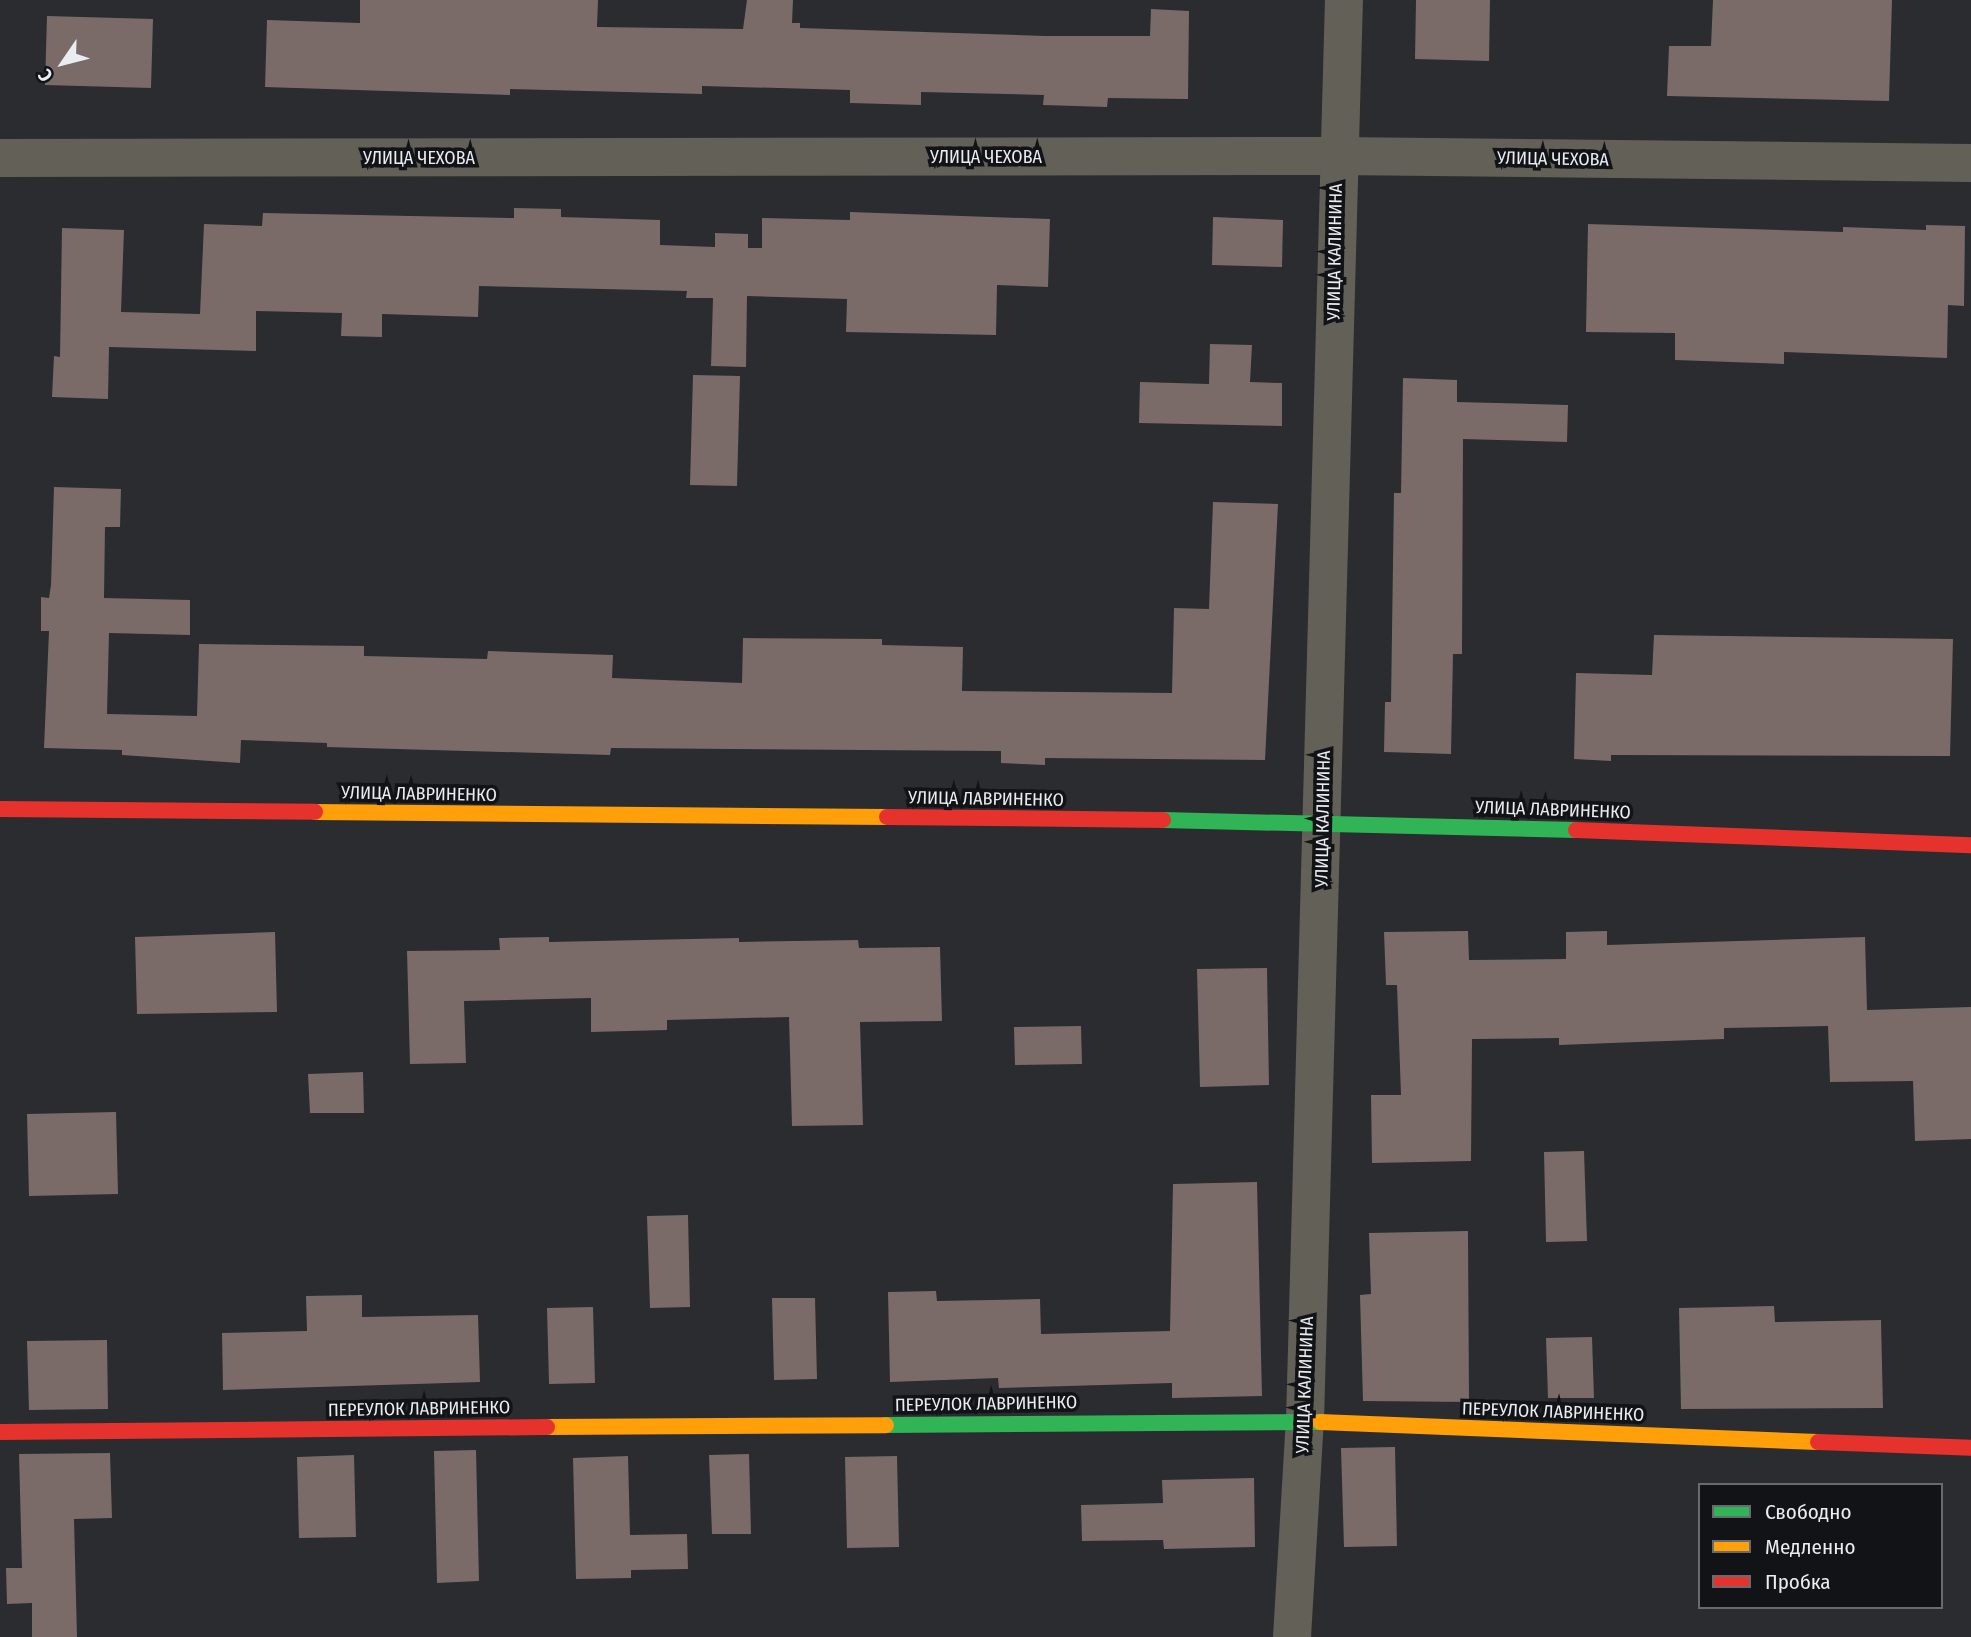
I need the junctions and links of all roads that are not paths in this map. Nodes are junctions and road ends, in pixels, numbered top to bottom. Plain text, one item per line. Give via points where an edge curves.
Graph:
1 (1344, 0) edge
2 (1337, 156) junction
3 (0, 158) edge
4 (1971, 163) edge
5 (0, 809) edge
6 (1324, 821) junction
7 (1971, 845) edge
8 (1305, 1421) junction
9 (0, 1432) edge
10 (1971, 1448) edge
11 (1292, 1637) edge

1 - 2 street, УЛИЦА КАЛИНИНА
2 - 3 street, УЛИЦА ЧЕХОВА
2 - 4 street, УЛИЦА ЧЕХОВА
2 - 6 street, УЛИЦА КАЛИНИНА
5 - 6 main road, УЛИЦА ЛАВРИНЕНКО
6 - 7 main road, УЛИЦА ЛАВРИНЕНКО
6 - 8 street, УЛИЦА КАЛИНИНА
8 - 9 main road, ПЕРЕУЛОК ЛАВРИНЕНКО
8 - 10 main road, ПЕРЕУЛОК ЛАВРИНЕНКО
8 - 11 street, УЛИЦА КАЛИНИНА

